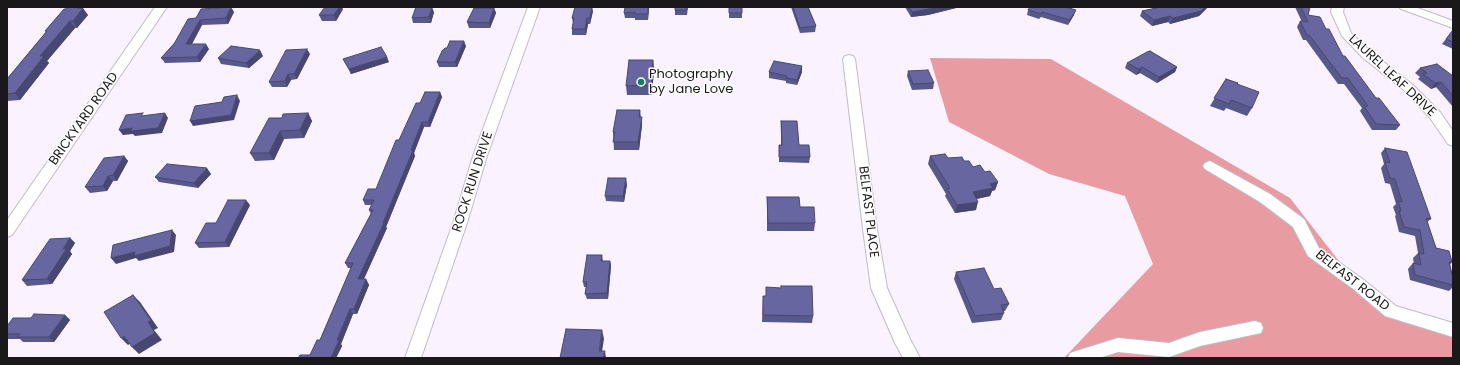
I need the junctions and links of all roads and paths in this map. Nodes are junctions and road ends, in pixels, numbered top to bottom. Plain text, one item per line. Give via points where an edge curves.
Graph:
1 (161, 7) edge
2 (534, 7) edge
3 (1338, 7) edge
4 (1405, 7) edge
5 (1453, 25) edge
6 (850, 59) dead end
7 (1453, 141) edge
8 (1210, 166) dead end
9 (7, 232) edge
10 (1255, 328) dead end
11 (1453, 330) edge
12 (413, 358) edge
13 (912, 358) edge
14 (1076, 358) edge

1 - 9 street, BRICKYARD ROAD
2 - 12 street, ROCK RUN DRIVE via 480,156 460,223
3 - 7 street, LAUREL LEAF DRIVE via 1337,12 1346,34 1367,55 1409,88 1436,116
4 - 5 street
6 - 13 street, BELFAST PLACE via 879,288
8 - 11 street, BELFAST ROAD via 1265,198 1299,223 1313,252 1391,311
10 - 14 street via 1200,339 1169,350 1118,345

